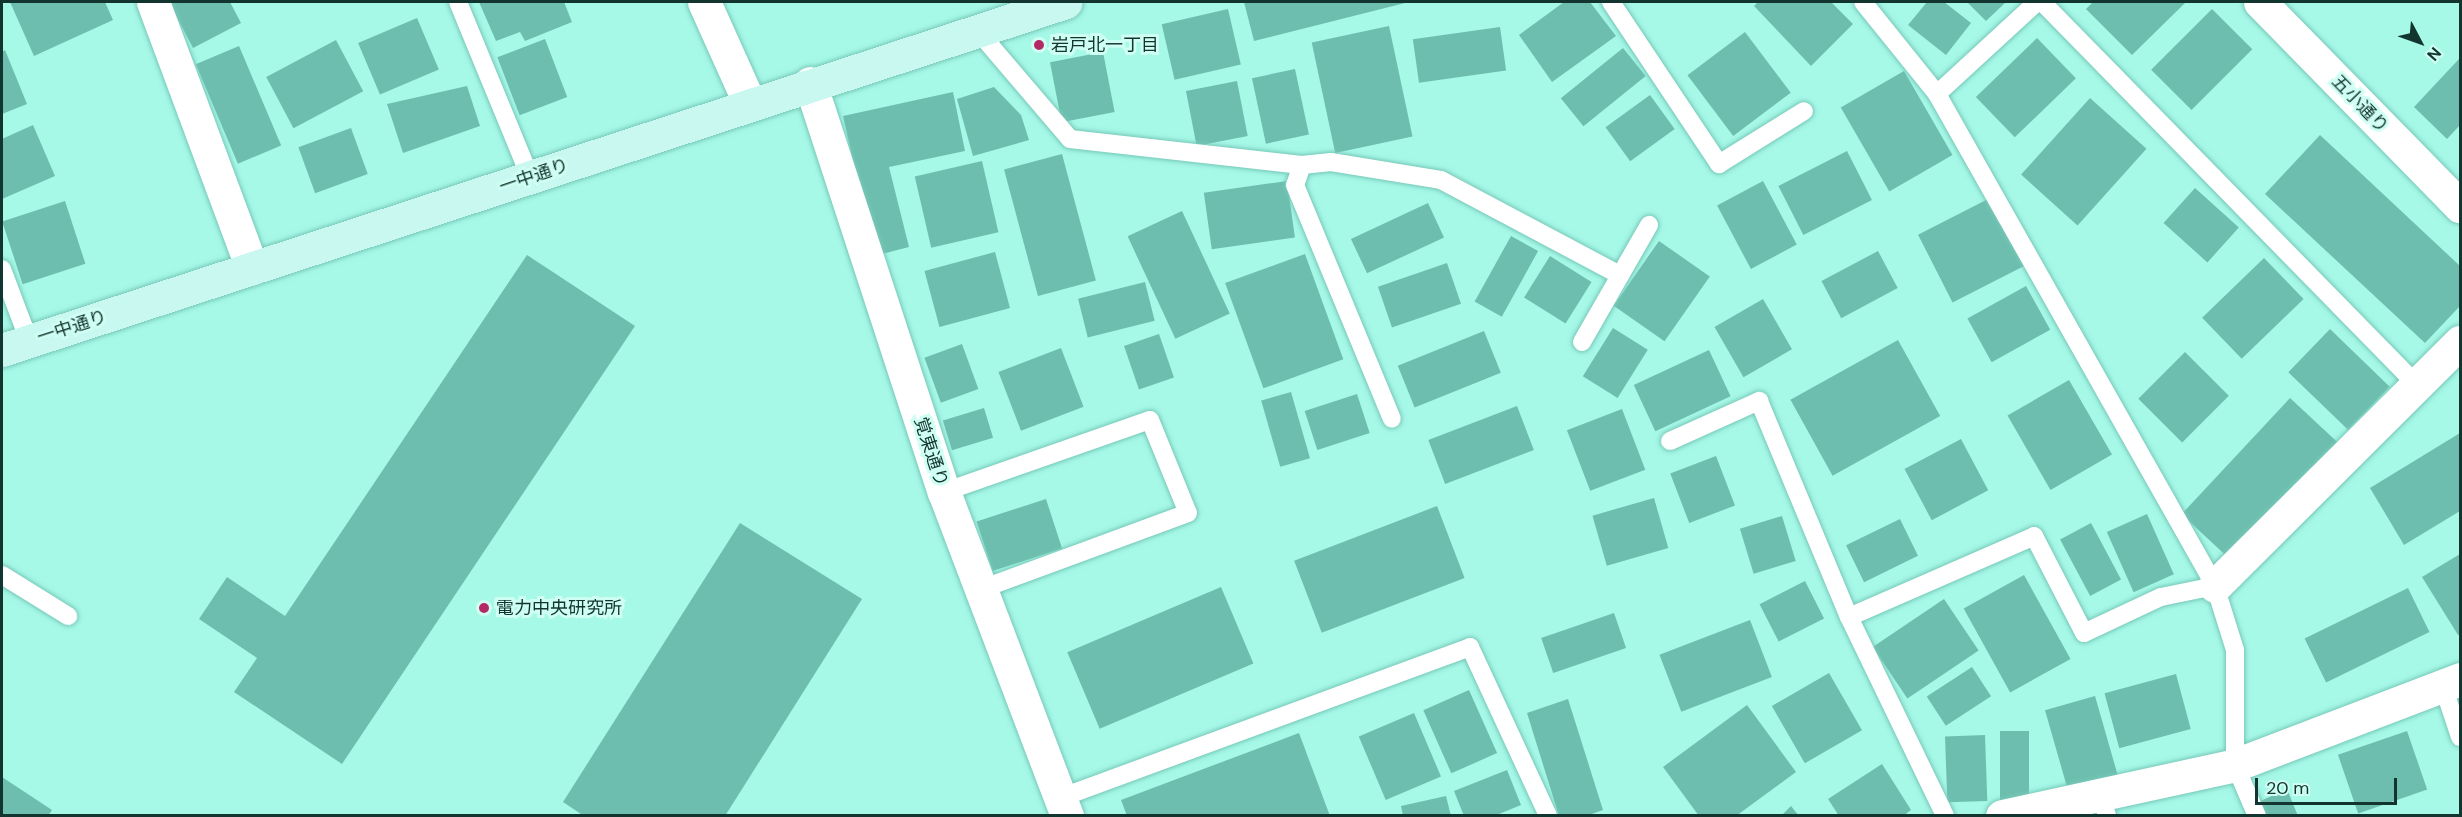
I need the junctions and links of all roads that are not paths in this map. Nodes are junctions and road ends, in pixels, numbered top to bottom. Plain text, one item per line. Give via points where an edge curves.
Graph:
1 (153, 2) edge
2 (458, 2) edge
3 (704, 2) edge
4 (1611, 2) edge
5 (1863, 2) edge
6 (2037, 2) edge
7 (2042, 2) edge
8 (2260, 2) edge
9 (1055, 3) edge
10 (977, 30) junction
11 (810, 83) junction
12 (1937, 94) junction
13 (749, 102) junction
14 (1804, 111) dead end
15 (1302, 165) junction
16 (530, 177) junction
17 (2460, 206) edge
18 (1649, 225) dead end
19 (252, 268) junction
20 (2, 269) edge
21 (1620, 275) junction
22 (1582, 342) dead end
23 (2460, 342) edge
24 (15, 345) edge
25 (2416, 384) junction
26 (1392, 419) dead end
27 (1670, 441) dead end
28 (944, 492) junction
29 (2, 575) edge
30 (2215, 586) junction
31 (984, 588) junction
32 (68, 616) dead end
33 (1849, 618) junction
34 (2452, 682) edge
35 (2460, 737) edge
36 (2235, 765) junction
37 (2103, 805) edge
38 (1064, 807) edge
39 (1548, 816) edge
40 (1945, 816) edge
41 (2002, 816) edge
42 (2257, 816) edge

1 - 19 street
2 - 16 lane
3 - 13 street
4 - 14 lane via 1719,164
5 - 12 lane
6 - 12 lane
7 - 25 lane
8 - 17 street, 五小通り
9 - 10 street, 一中通り
10 - 11 street, 一中通り
10 - 15 lane via 1070,139
11 - 13 street, 一中通り
11 - 28 street, 覚東通り
12 - 30 lane
13 - 16 street, 一中通り
15 - 21 lane via 1331,162 1441,180
15 - 26 lane via 1295,185
16 - 19 street, 一中通り
18 - 21 lane
19 - 24 street, 一中通り
20 - 24 lane
21 - 22 lane
23 - 25 street
25 - 30 street
27 - 33 lane via 1759,401
28 - 31 street, 覚東通り
28 - 31 lane via 1150,420 1188,513
29 - 32 lane
30 - 33 lane via 2161,597 2084,633 2034,536
30 - 36 lane via 2235,650
31 - 38 street, 覚東通り
33 - 40 lane
34 - 35 lane
34 - 36 street
36 - 37 street
36 - 42 lane
37 - 41 street
38 - 39 lane via 1470,647

